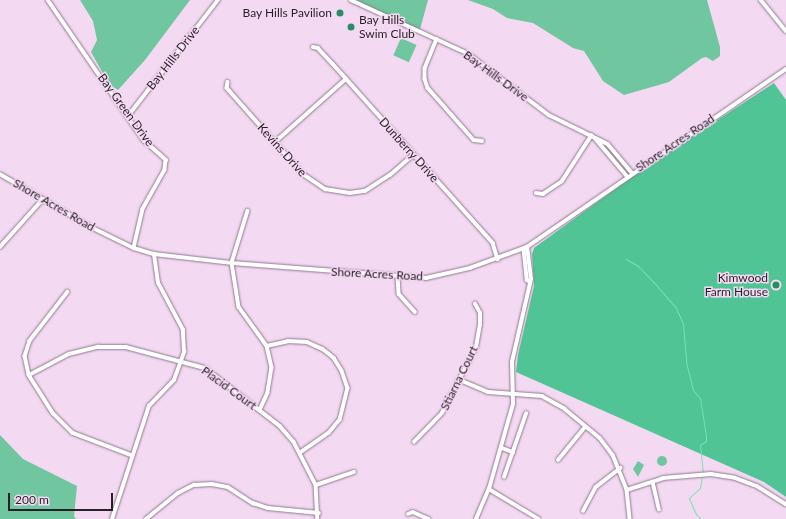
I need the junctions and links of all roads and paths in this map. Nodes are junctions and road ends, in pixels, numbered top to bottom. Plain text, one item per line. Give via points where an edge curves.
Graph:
1 (48, 0) edge
2 (218, 0) edge
3 (351, 0) edge
4 (761, 0) edge
5 (786, 31) edge
6 (437, 39) junction
7 (313, 47) dead end
8 (786, 69) edge
9 (346, 79) junction
10 (228, 82) dead end
11 (128, 116) junction
12 (593, 137) junction
13 (482, 141) dead end
14 (275, 142) junction
15 (413, 155) junction
16 (632, 173) junction
17 (0, 174) edge
18 (627, 176) junction
19 (536, 193) dead end
20 (42, 199) junction
21 (248, 211) dead end
22 (0, 247) edge
23 (134, 248) junction
24 (525, 248) junction
25 (154, 254) junction
26 (498, 259) junction
27 (232, 263) junction
28 (398, 278) junction
29 (68, 292) dead end
30 (475, 304) dead end
31 (415, 312) dead end
32 (267, 346) junction
33 (182, 361) junction
34 (29, 374) junction
35 (460, 380) junction
36 (513, 394) junction
37 (260, 410) junction
38 (526, 414) dead end
39 (585, 427) junction
40 (414, 442) dead end
41 (502, 448) junction
42 (513, 452) junction
43 (300, 453) junction
44 (131, 455) junction
45 (558, 460) dead end
46 (620, 468) junction
47 (354, 472) dead end
48 (504, 477) dead end
49 (653, 482) junction
50 (316, 485) junction
51 (489, 489) junction
52 (627, 490) junction
53 (786, 504) edge
54 (659, 509) dead end
55 (583, 511) dead end
56 (319, 513) junction
57 (408, 514) dead end
58 (112, 519) edge
59 (146, 519) edge
60 (318, 519) edge
61 (429, 519) edge
62 (476, 519) edge
63 (539, 519) edge
64 (630, 519) edge

1 - 11 street, Bay Green Drive
2 - 11 street, Bay Hills Drive
3 - 6 street, Bay Hills Drive
4 - 5 street
6 - 12 street, Bay Hills Drive via 467,53 549,115
6 - 13 street via 425,68 424,79 428,88 474,140
7 - 9 street, Dunberry Drive via 318,48
8 - 16 street, Shore Acres Road
9 - 14 street
9 - 15 street, Dunberry Drive
10 - 14 street, Kevins Drive via 227,88
11 - 23 street, Bay Green Drive via 144,140 163,156 167,165 142,209
12 - 16 street, Bay Hills Drive via 608,144
12 - 18 street, Bay Hills Drive
12 - 19 street via 562,181 543,194
14 - 15 street, Kevins Drive via 310,181 325,189 340,192 359,192 374,187
15 - 26 street, Dunberry Drive via 493,243
16 - 18 street, Shore Acres Road
17 - 20 street, Shore Acres Road
18 - 24 street, Shore Acres Road
20 - 22 street
20 - 23 street, Shore Acres Road
21 - 27 street
23 - 25 street, Shore Acres Road
24 - 26 street, Shore Acres Road
24 - 36 street via 530,282 512,362
25 - 27 street, Shore Acres Road
25 - 33 street via 158,283 183,330
26 - 28 street, Shore Acres Road via 440,276
27 - 28 street, Shore Acres Road
27 - 32 street via 239,307
28 - 31 street via 399,294
29 - 34 street via 30,341 25,356
30 - 35 street, Stiarna Court via 480,313 476,347
32 - 37 street via 272,379
32 - 43 street via 288,341 307,342 323,349 338,365 348,388 340,420 329,433
33 - 34 street, Placid Court via 126,347 98,347 70,354
33 - 37 street, Placid Court via 205,368
33 - 44 street via 174,380 149,406
34 - 44 street via 66,427 82,437
35 - 36 street via 488,392
35 - 40 street, Stiarna Court via 442,413
36 - 39 street via 542,396 565,409
36 - 41 street
37 - 43 street, Placid Court via 280,426
38 - 42 street
39 - 45 street
39 - 46 street via 600,438
41 - 42 street
41 - 51 street
42 - 48 street
43 - 50 street, Placid Court
44 - 58 street
46 - 52 street
46 - 55 street via 596,487
47 - 50 street
49 - 52 street
49 - 53 street via 682,475 711,474 735,478 757,486
49 - 54 street
50 - 56 street, Placid Court
51 - 62 street
51 - 63 street
52 - 64 street
56 - 59 street via 268,508 228,487 212,484 194,485 178,493
56 - 60 street, Placid Court
57 - 61 street via 414,512

